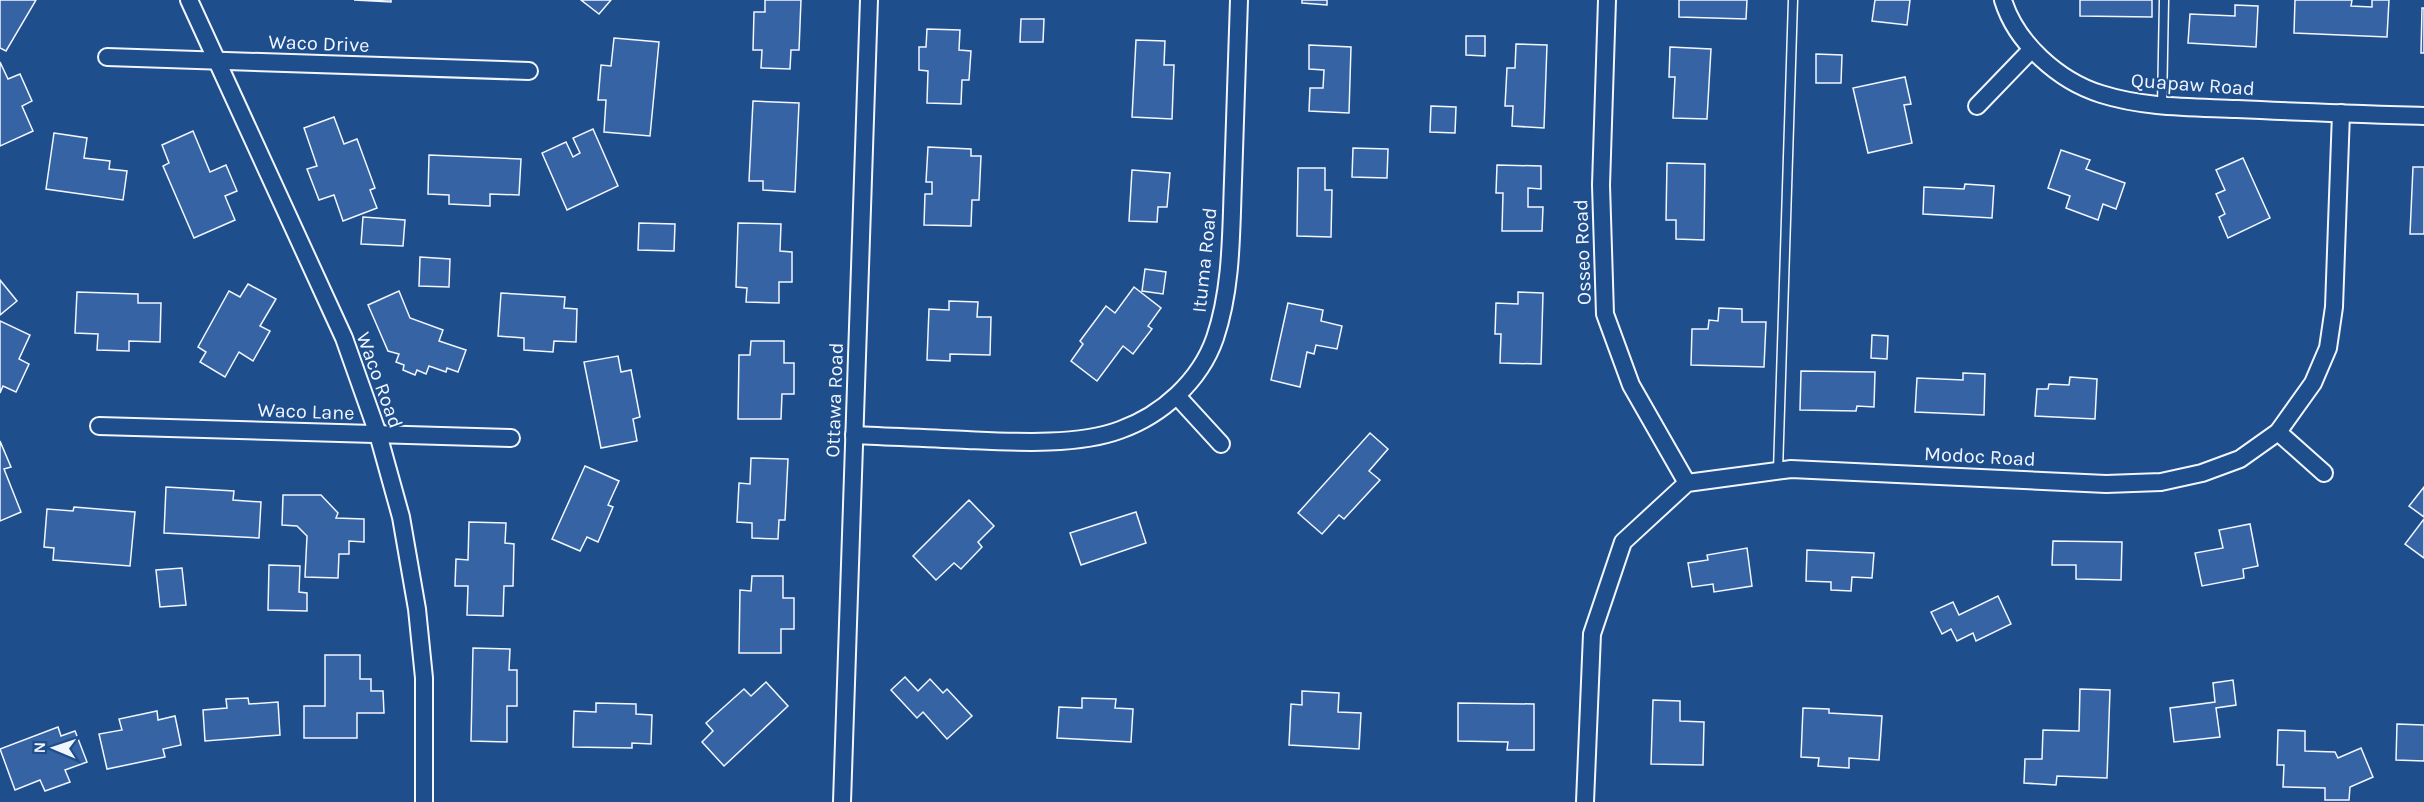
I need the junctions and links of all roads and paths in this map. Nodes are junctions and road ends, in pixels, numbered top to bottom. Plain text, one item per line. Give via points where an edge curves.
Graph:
1 (189, 0) edge
2 (869, 0) edge
3 (1239, 0) edge
4 (1607, 0) edge
5 (1793, 0) edge
6 (2003, 0) edge
7 (2164, 0) edge
8 (2031, 50) junction
9 (107, 57) dead end
10 (217, 61) junction
11 (529, 71) dead end
12 (1977, 105) dead end
13 (2162, 106) junction
14 (2341, 113) junction
15 (2424, 116) edge
16 (1177, 396) junction
17 (99, 426) dead end
18 (2278, 432) junction
19 (378, 434) junction
20 (854, 435) junction
21 (512, 438) dead end
22 (1221, 444) dead end
23 (1778, 471) junction
24 (2324, 473) dead end
25 (1687, 483) junction
26 (424, 802) edge
27 (842, 802) edge
28 (1585, 802) edge

1 - 10 street, Waco Road
2 - 20 street, Ottawa Road
3 - 16 street, Ituma Road via 1232,213 1225,298 1214,340
4 - 25 street, Osseo Road via 1601,185 1605,314 1631,385
5 - 23 lane
6 - 8 street, Quapaw Road
7 - 13 lane
8 - 12 street
8 - 13 street, Quapaw Road via 2067,78 2100,94
9 - 10 street, Waco Drive
10 - 11 street, Waco Drive
10 - 19 street, Waco Road via 344,338
13 - 14 street, Quapaw Road
14 - 15 street, Quapaw Road
14 - 18 street, Modoc Road via 2334,307 2328,348 2313,383
16 - 20 street, Ituma Road via 1120,430 1052,441
16 - 22 street
17 - 19 street, Waco Lane
18 - 23 street, Modoc Road via 2240,459 2161,482 2106,484
18 - 24 street
19 - 21 street, Waco Lane
19 - 26 street, Waco Road via 401,516 417,609 424,678
20 - 27 street, Ottawa Road
23 - 25 street, Modoc Road
25 - 28 street via 1623,542 1592,634

